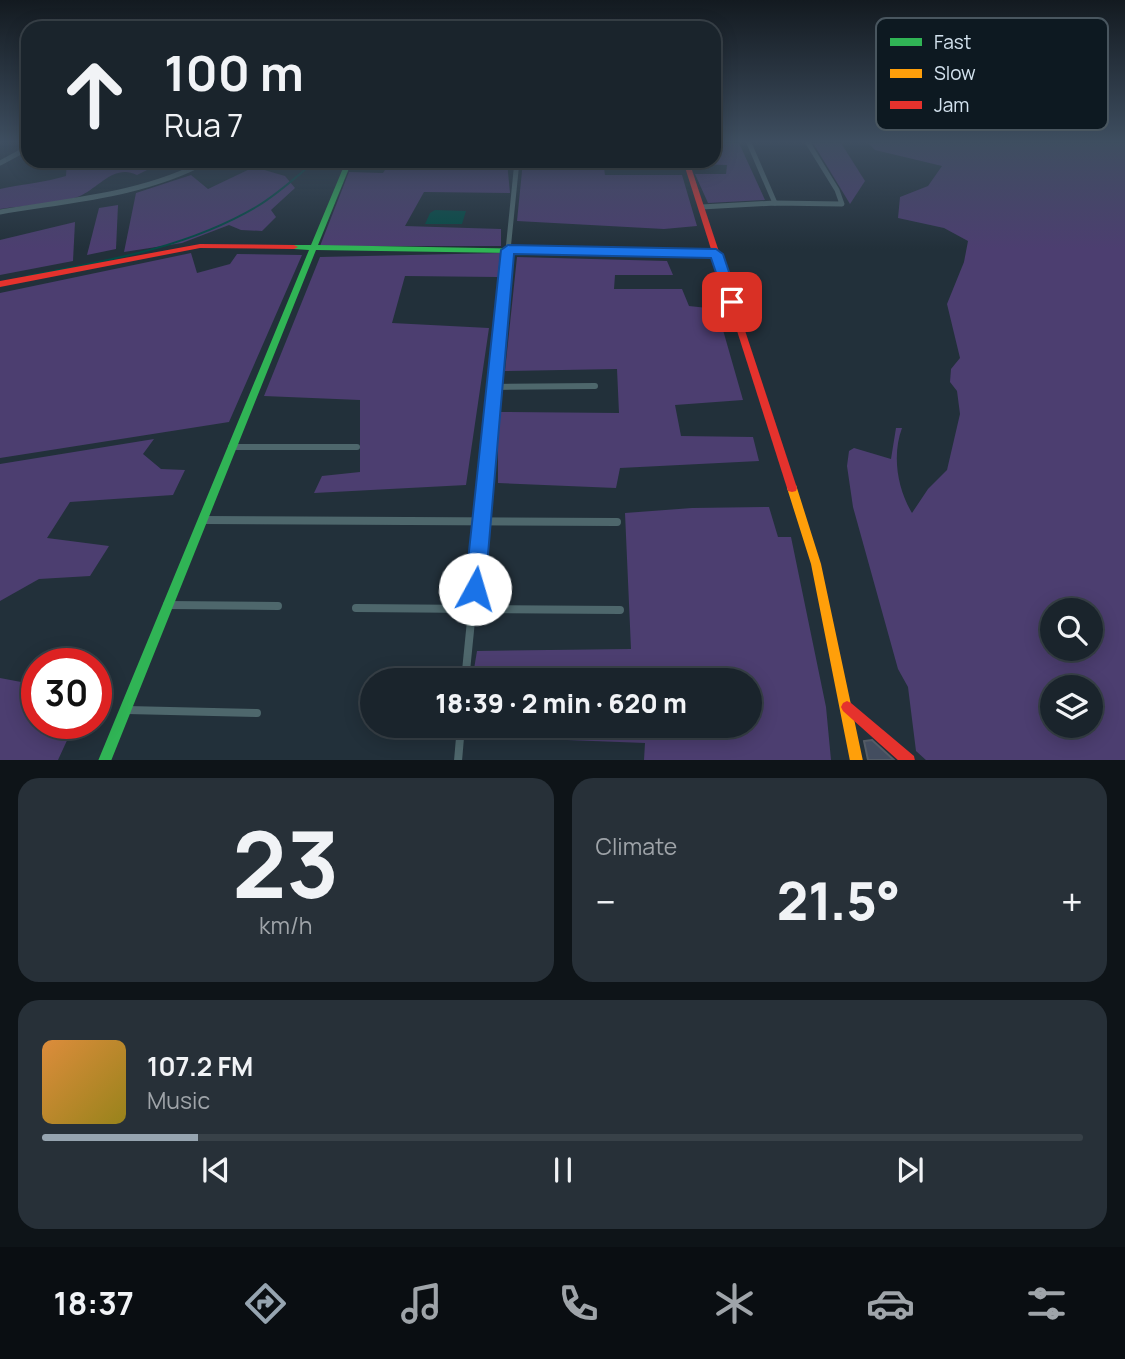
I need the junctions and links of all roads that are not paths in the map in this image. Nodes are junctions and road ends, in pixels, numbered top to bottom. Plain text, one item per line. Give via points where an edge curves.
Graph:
1 (170, 178) edge
2 (342, 178) edge
3 (515, 178) edge
4 (692, 178) edge
5 (764, 178) edge
6 (829, 178) edge
7 (775, 203) junction
8 (701, 207) junction
9 (0, 212) edge
10 (312, 249) junction
11 (508, 250) junction
12 (716, 254) junction
13 (0, 284) edge
14 (595, 386) dead end
15 (494, 387) junction
16 (231, 447) junction
17 (357, 447) dead end
18 (203, 520) junction
19 (482, 523) junction
20 (617, 523) dead end
21 (167, 605) junction
22 (278, 606) dead end
23 (356, 608) dead end
24 (473, 610) junction
25 (620, 610) dead end
26 (466, 668) edge
27 (846, 706) junction
28 (127, 710) junction
29 (257, 713) dead end
30 (849, 726) junction
31 (460, 738) edge
32 (104, 760) edge
33 (458, 760) edge
34 (850, 760) edge
35 (857, 760) edge
36 (908, 760) edge

1 - 9 street
2 - 10 street
3 - 11 street
4 - 8 street
5 - 7 street
6 - 7 street via 842,204
7 - 8 street
8 - 12 street
10 - 11 street
10 - 13 street via 192,247
10 - 16 street
11 - 12 street
11 - 15 street
12 - 27 street via 816,564
14 - 15 street
15 - 19 street
16 - 17 street
16 - 18 street
18 - 19 street
18 - 21 street
19 - 20 street
19 - 24 street
21 - 22 street
21 - 28 street
23 - 24 street
24 - 25 street
24 - 26 street
27 - 30 street
27 - 36 street
28 - 29 street
28 - 32 street
30 - 34 street
30 - 35 street
31 - 33 street

